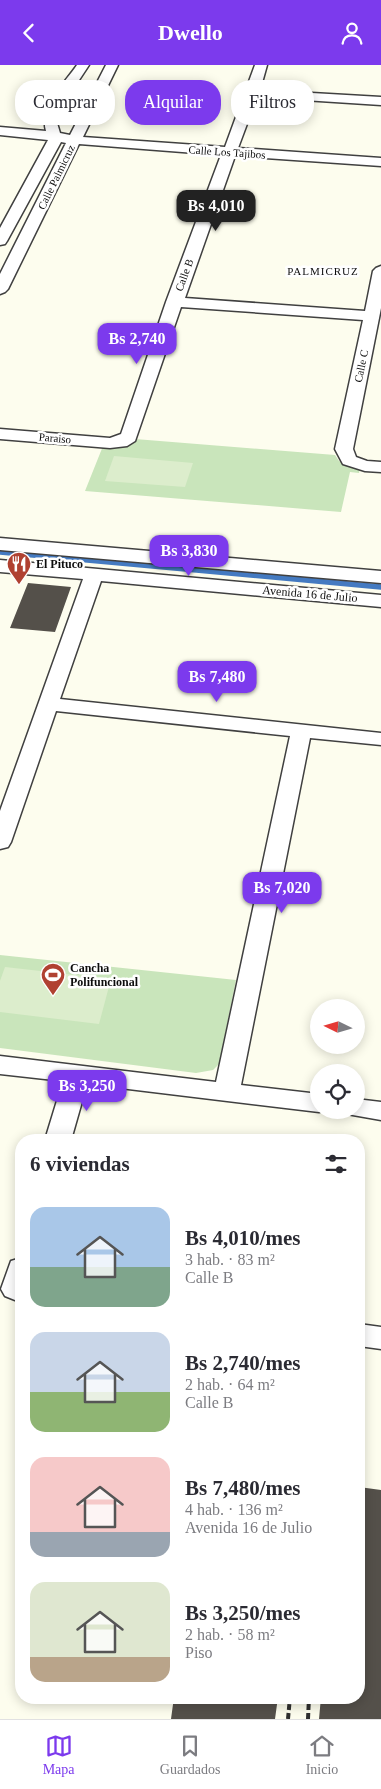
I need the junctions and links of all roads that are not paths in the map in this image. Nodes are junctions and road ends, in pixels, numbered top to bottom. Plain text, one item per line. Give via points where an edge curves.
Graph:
1 (83, 65) edge
2 (112, 65) edge
3 (261, 65) edge
4 (257, 80) edge
5 (314, 97) edge
6 (381, 101) edge
7 (240, 125) edge
8 (0, 131) edge
9 (53, 135) junction
10 (74, 140) junction
11 (229, 152) junction
12 (381, 162) edge
13 (0, 241) edge
14 (381, 271) edge
15 (1, 283) edge
16 (174, 302) junction
17 (371, 316) junction
18 (0, 434) edge
19 (110, 443) joint
20 (381, 467) edge
21 (0, 544) edge
22 (0, 566) edge
23 (94, 574) junction
24 (375, 588) edge
25 (49, 704) junction
26 (301, 730) junction
27 (381, 739) edge
28 (0, 842) edge
29 (0, 1065) edge
30 (78, 1074) junction
31 (227, 1091) junction
32 (310, 1102) edge
33 (365, 1109) edge
34 (381, 1111) edge
35 (60, 1134) edge
36 (365, 1336) edge
37 (381, 1338) edge

1 - 9 street, Calle Palmicruz via 51,112
2 - 10 street, Calle Palmicruz
3 - 4 street, Calle B
5 - 6 street
7 - 11 street, Calle B
8 - 9 street, Calle Los Tajibos
9 - 10 street, Calle Los Tajibos
9 - 13 street, Calle Palmicruz via 54,140
10 - 11 street, Calle Los Tajibos
10 - 15 street, Calle Palmicruz
11 - 12 street, Calle Los Tajibos
11 - 16 street, Calle B
14 - 17 street, Calle C
16 - 17 street
16 - 19 street, Calle B via 129,437
17 - 20 street, Calle C via 344,449 349,460 364,466
18 - 19 street, Paraiso
21 - 24 street, Avenida 16 de Julio
22 - 23 street, Avenida 16 de Julio
23 - 24 street, Avenida 16 de Julio
23 - 25 street
25 - 26 street
25 - 28 street
26 - 27 street
26 - 31 street
29 - 30 street
30 - 31 street
30 - 35 street
31 - 32 street
33 - 34 street
36 - 37 street

